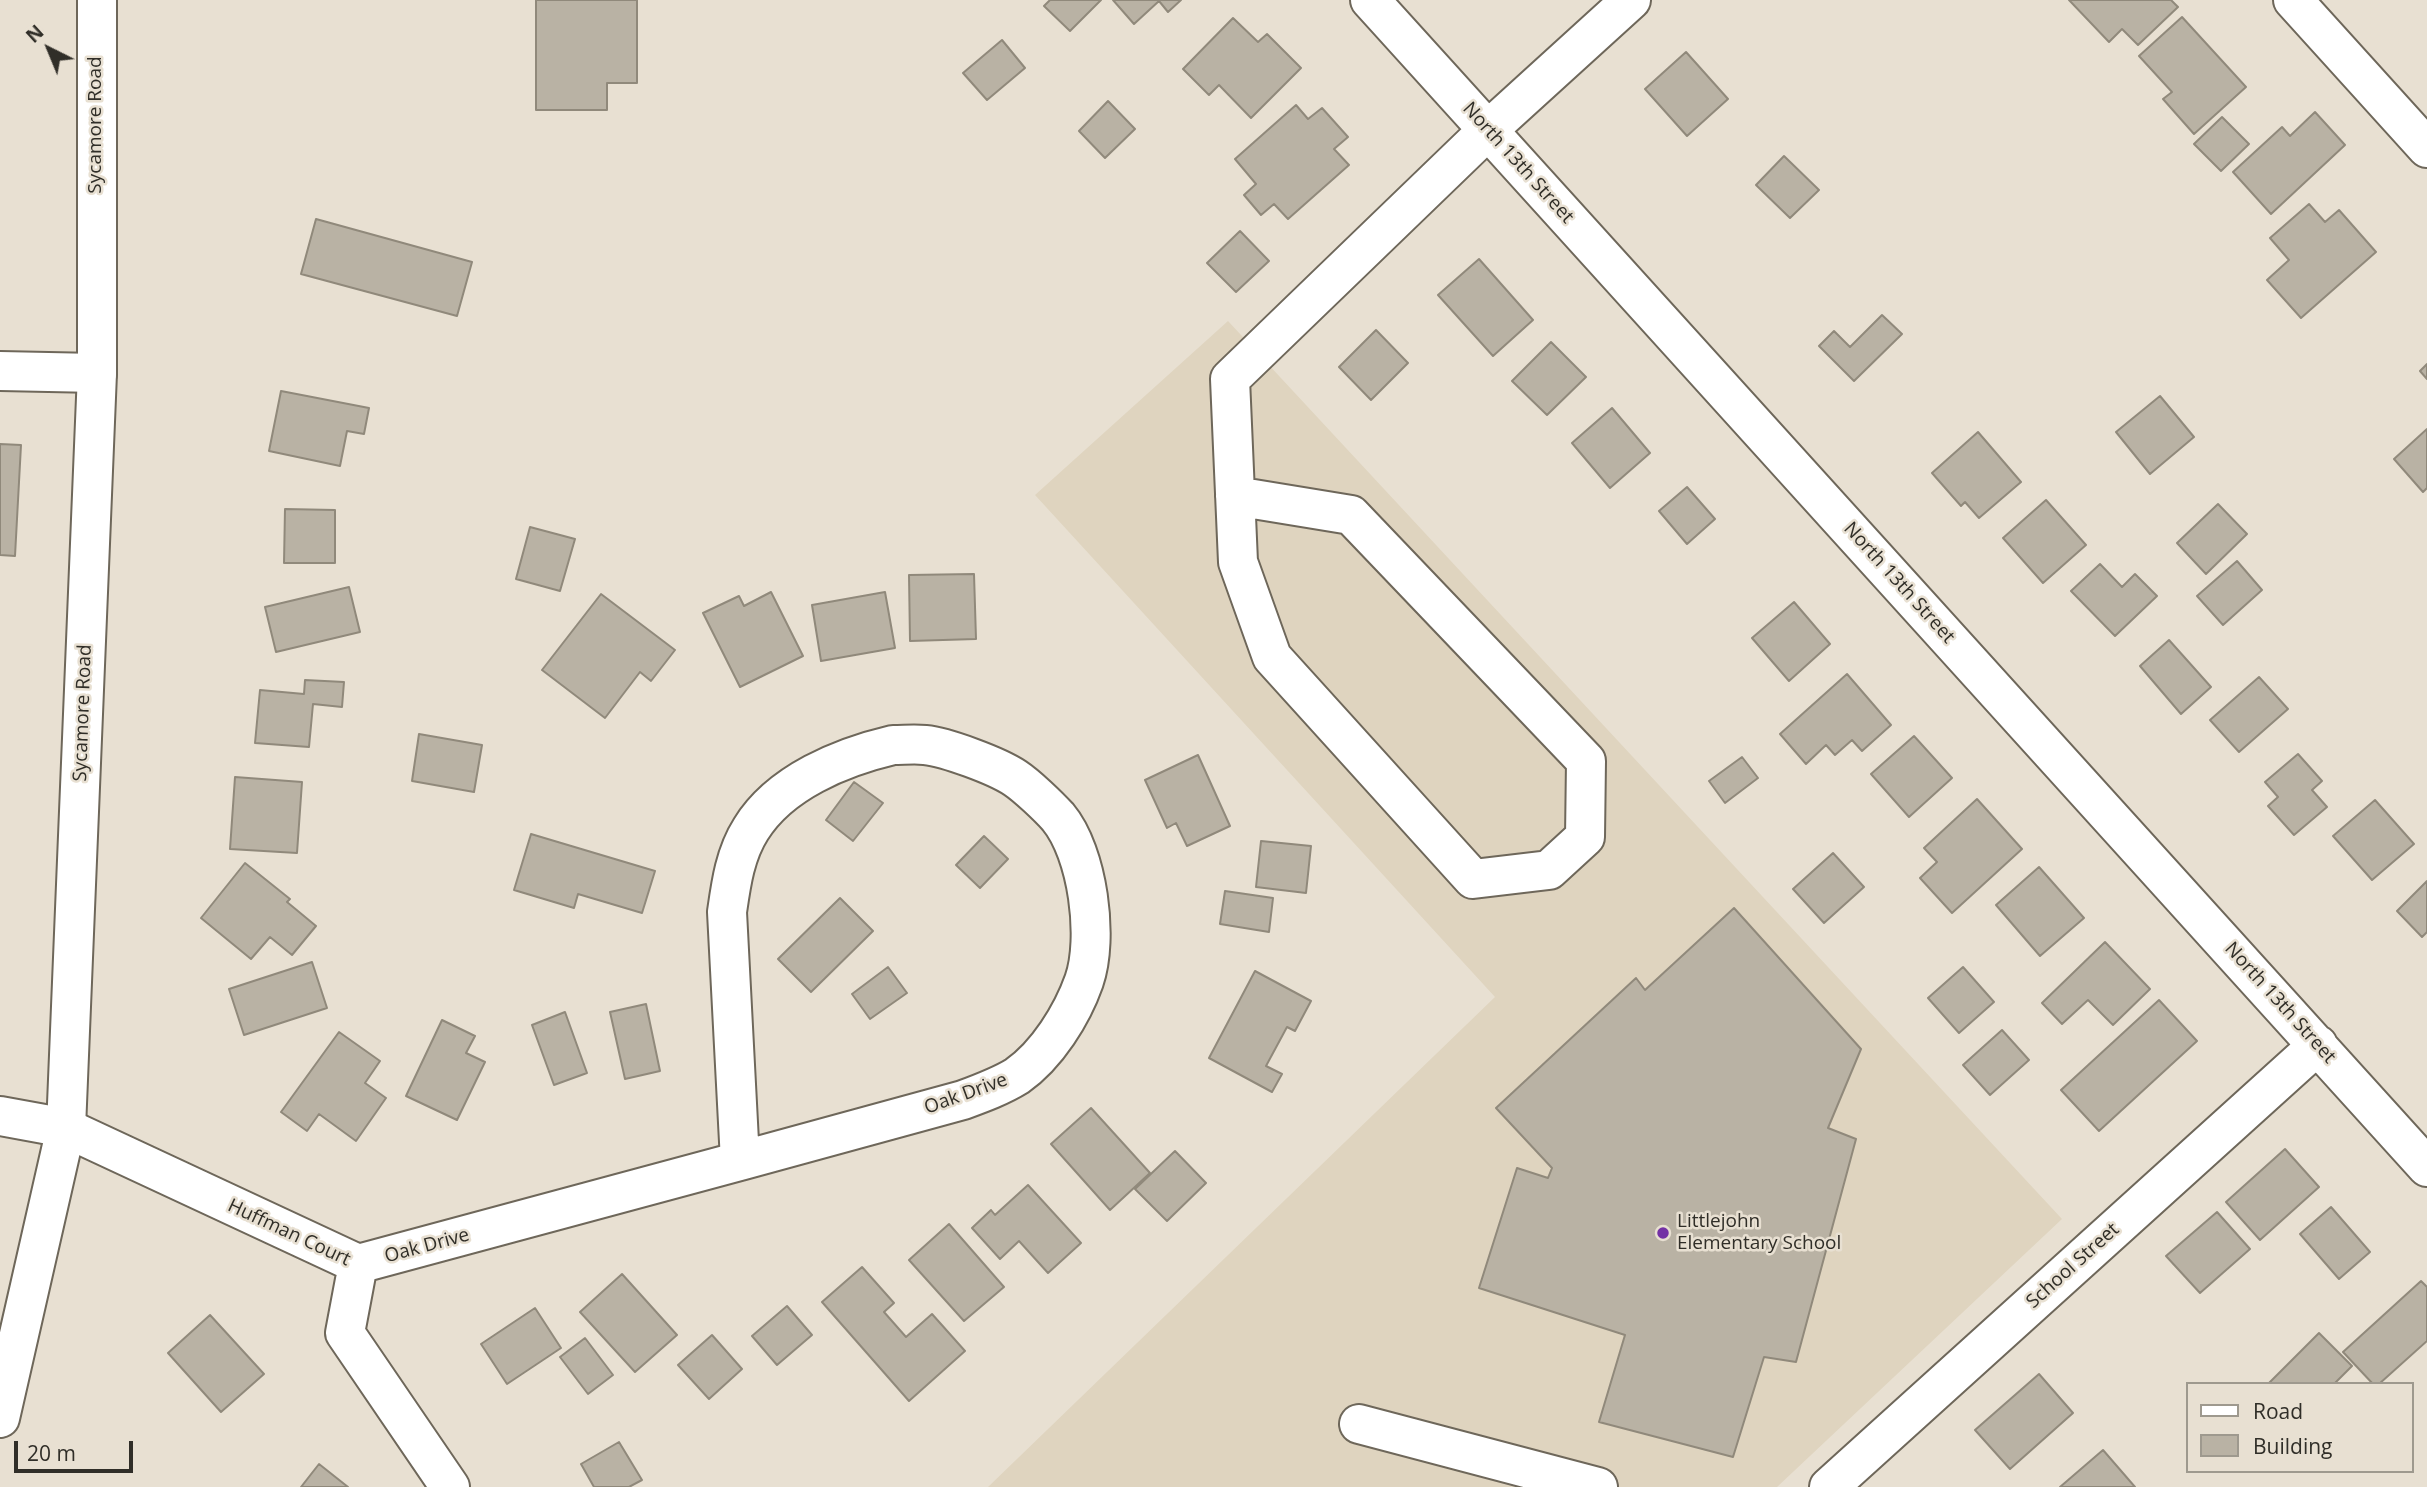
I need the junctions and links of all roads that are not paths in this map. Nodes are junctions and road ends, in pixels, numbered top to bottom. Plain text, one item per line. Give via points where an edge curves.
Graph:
1 (97, 0) edge
2 (1370, 0) edge
3 (1631, 0) edge
4 (2293, 0) edge
5 (1488, 130) junction
6 (2427, 148) edge
7 (0, 371) edge
8 (97, 373) junction
9 (1235, 496) junction
10 (2318, 1045) junction
11 (0, 1115) edge
12 (66, 1128) junction
13 (740, 1161) junction
14 (2427, 1167) edge
15 (358, 1265) junction
16 (0, 1418) edge
17 (1359, 1424) dead end
18 (1852, 1480) edge
19 (450, 1487) edge
20 (1598, 1487) edge

1 - 8 street, Sycamore Road
2 - 5 street, North 13th Street
3 - 5 street
4 - 6 street
5 - 9 street via 1230,379
5 - 10 street, North 13th Street
7 - 8 street
8 - 12 street, Sycamore Road
9 - 9 street via 1238,562 1272,657 1474,879 1549,870 1585,837 1586,761 1351,515
10 - 14 street, North 13th Street
10 - 18 street, School Street
11 - 12 street, Huffman Court
12 - 15 street, Huffman Court
12 - 16 street, Sycamore Road
13 - 13 street, Oak Drive via 727,912 731,880 751,828 789,790 821,769 859,753 893,746 952,750 1014,778 1058,818 1073,842 1089,898 1085,979 1053,1038 1017,1075 975,1095
13 - 15 street, Oak Drive
15 - 19 street, Huffman Court via 345,1333
17 - 20 street

